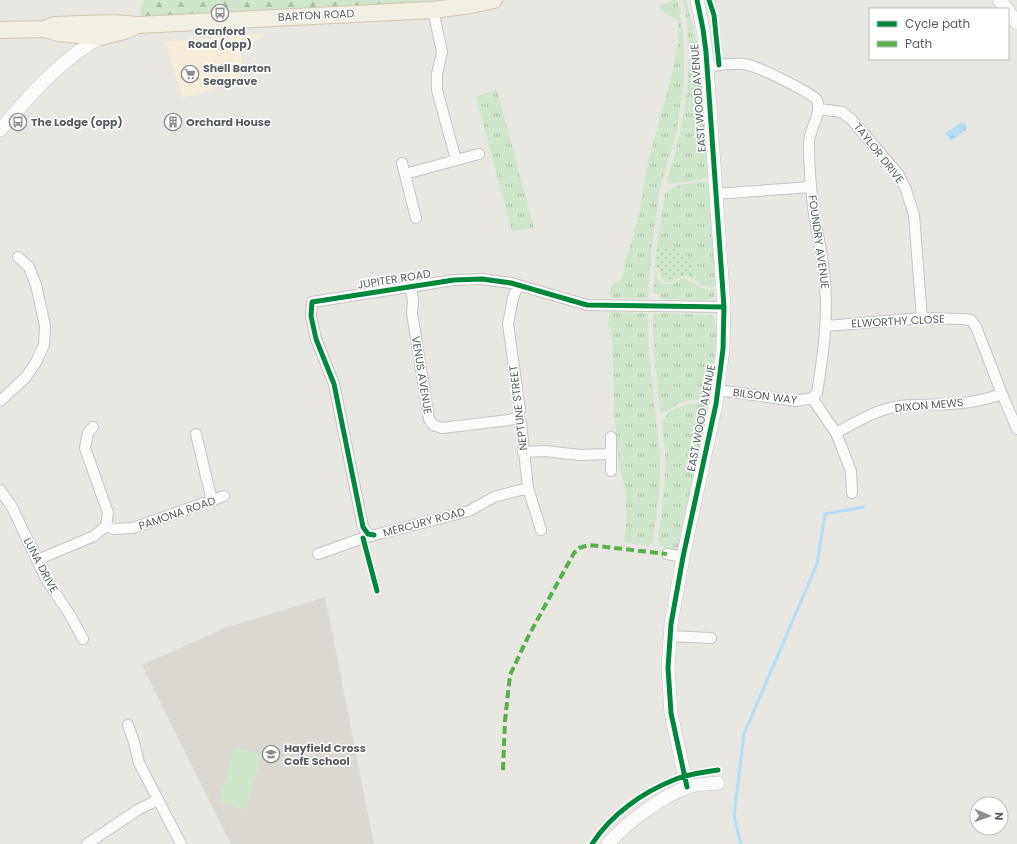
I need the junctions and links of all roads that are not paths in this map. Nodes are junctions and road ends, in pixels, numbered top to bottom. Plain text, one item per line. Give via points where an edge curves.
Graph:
1 (494, 0) edge
2 (697, 0) edge
3 (999, 0) edge
4 (1005, 8) edge
5 (433, 10) junction
6 (1009, 13) edge
7 (1017, 23) edge
8 (0, 30) edge
9 (90, 35) junction
10 (707, 67) junction
11 (819, 109) junction
12 (0, 130) edge
13 (479, 154) dead end
14 (456, 160) junction
15 (402, 163) dead end
16 (405, 174) junction
17 (811, 187) junction
18 (715, 194) junction
19 (416, 218) dead end
20 (18, 257) dead end
21 (518, 285) junction
22 (411, 286) junction
23 (724, 307) junction
24 (922, 318) junction
25 (826, 326) junction
26 (718, 390) junction
27 (1002, 394) junction
28 (812, 398) junction
29 (0, 401) edge
30 (517, 418) junction
31 (93, 427) dead end
32 (1017, 429) edge
33 (836, 433) junction
34 (196, 434) dead end
35 (610, 437) dead end
36 (524, 452) junction
37 (610, 454) junction
38 (611, 471) dead end
39 (528, 488) junction
40 (0, 490) edge
41 (852, 493) dead end
42 (224, 496) dead end
43 (212, 500) junction
44 (106, 526) junction
45 (541, 530) dead end
46 (374, 535) junction
47 (318, 554) dead end
48 (667, 554) dead end
49 (683, 557) junction
50 (37, 560) junction
51 (670, 636) junction
52 (711, 638) dead end
53 (83, 639) dead end
54 (128, 725) dead end
55 (718, 783) dead end
56 (687, 787) junction
57 (158, 800) junction
58 (87, 844) edge
59 (180, 844) edge
60 (608, 844) edge

1 - 5 main road, BARTON ROAD
2 - 10 street, EAST WOOD AVENUE
3 - 4 street
5 - 9 main road, BARTON ROAD via 138,25 113,23
5 - 14 street via 442,52 437,74 437,90
6 - 7 street
8 - 9 main road, BARTON ROAD via 44,29 54,25
9 - 12 street via 30,94
10 - 11 street via 745,64 757,67 814,97
10 - 18 street, EAST WOOD AVENUE
11 - 17 street, FOUNDRY AVENUE via 809,137
11 - 24 street, TAYLOR DRIVE via 842,112 851,118 903,183 914,215
13 - 14 street
14 - 16 street
15 - 16 street
16 - 19 street
17 - 18 street
17 - 25 street, FOUNDRY AVENUE via 825,283
18 - 23 street, EAST WOOD AVENUE
20 - 29 street via 29,267 36,284 45,326 44,345 25,378
21 - 22 street, JUPITER ROAD via 482,279
21 - 23 street, JUPITER ROAD via 587,305
21 - 30 street, NEPTUNE STREET via 508,324 520,410
22 - 30 street, VENUS AVENUE via 412,313 429,419 433,425 455,428
22 - 46 street, JUPITER ROAD via 312,302 311,316 316,339 334,384 363,527 368,534
23 - 26 street, EAST WOOD AVENUE via 723,349
24 - 25 street, ELWORTHY CLOSE
24 - 27 street, ELWORTHY CLOSE via 971,320 976,326
25 - 28 street, FOUNDRY AVENUE via 817,393
26 - 28 street, BILSON WAY via 796,401
26 - 49 street, EAST WOOD AVENUE
27 - 32 street, ELWORTHY CLOSE
27 - 33 street, DIXON MEWS via 985,400 910,405 884,410
28 - 33 street
30 - 36 street, NEPTUNE STREET via 521,423
31 - 44 street via 88,433 85,448 108,513
33 - 41 street via 851,471
34 - 43 street
35 - 37 street
36 - 37 street via 544,450 580,455
36 - 39 street, NEPTUNE STREET
37 - 38 street
39 - 45 street, NEPTUNE STREET
39 - 46 street, MERCURY ROAD via 494,497 469,511
40 - 50 street, LUNA DRIVE via 12,507
42 - 43 street, PAMONA ROAD
43 - 44 street, PAMONA ROAD via 133,528 114,529
44 - 50 street via 94,536
46 - 47 street, MERCURY ROAD
48 - 49 street
49 - 51 street, EAST WOOD AVENUE
50 - 53 street, LUNA DRIVE
51 - 52 street
51 - 56 street, EAST WOOD AVENUE via 668,668 671,713
54 - 57 street via 139,763
55 - 56 street
56 - 60 street via 644,812
57 - 58 street via 139,809
57 - 59 street

